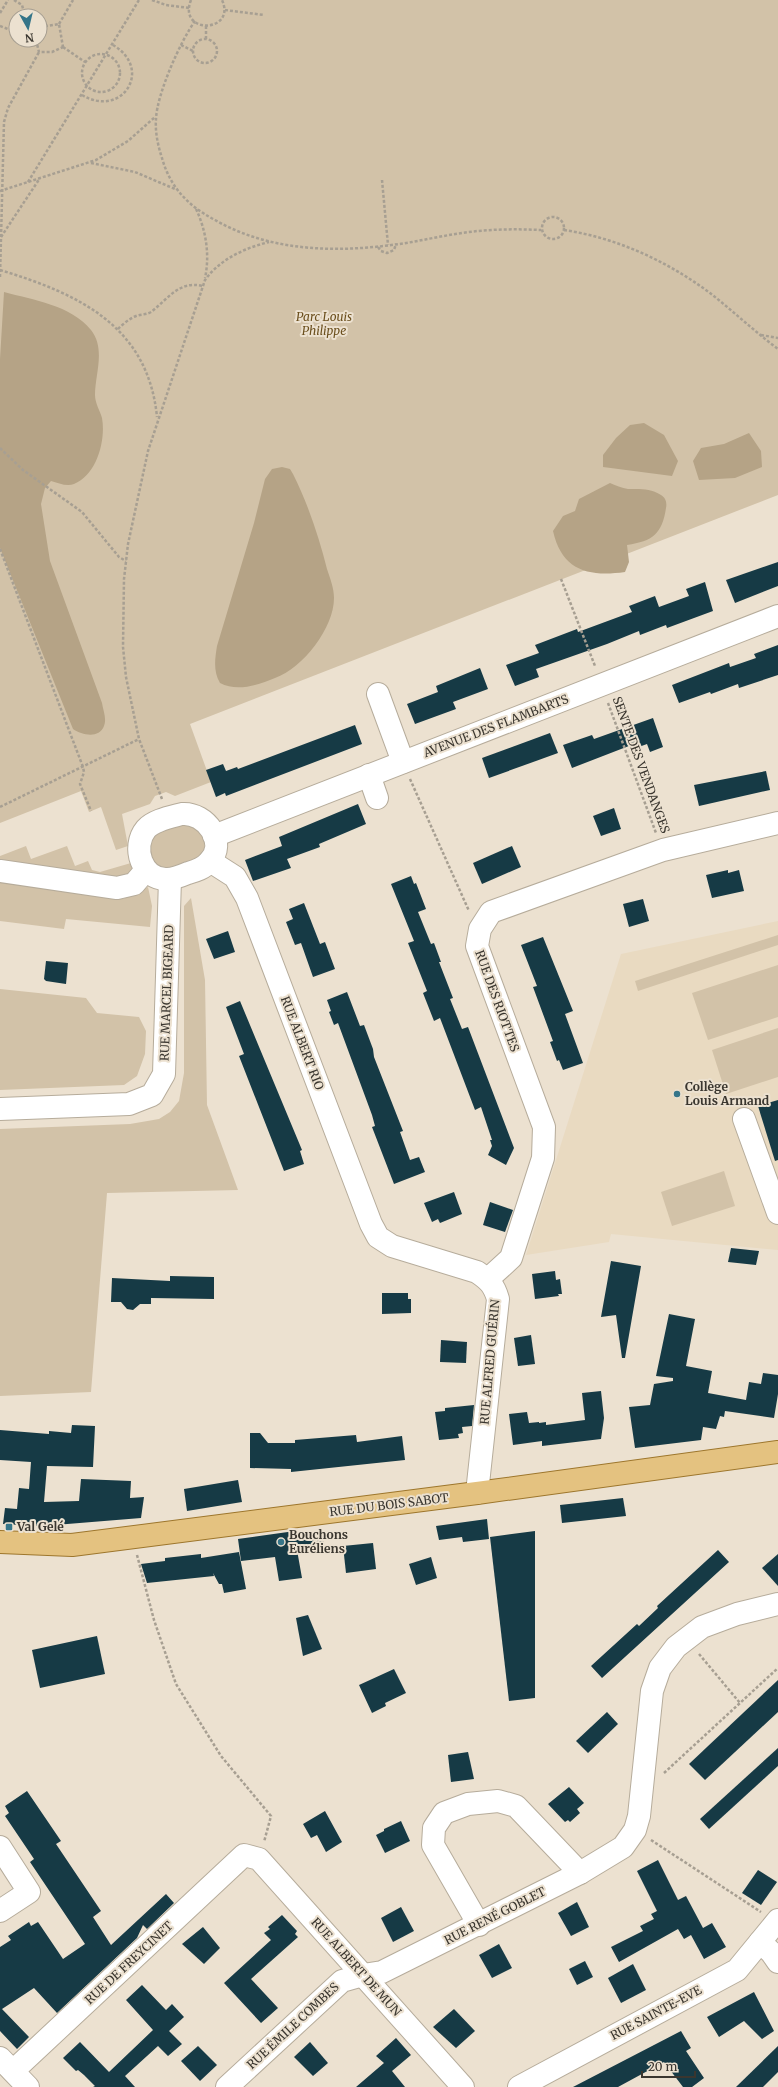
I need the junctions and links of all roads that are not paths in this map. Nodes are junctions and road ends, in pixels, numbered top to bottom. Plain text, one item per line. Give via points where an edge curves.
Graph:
1 (778, 616) edge
2 (378, 694) dead end
3 (403, 762) junction
4 (369, 775) junction
5 (377, 798) dead end
6 (778, 823) edge
7 (214, 836) junction
8 (210, 861) junction
9 (146, 870) junction
10 (0, 871) edge
11 (170, 879) junction
12 (0, 1109) edge
13 (744, 1119) dead end
14 (778, 1213) edge
15 (488, 1279) junction
16 (778, 1452) edge
17 (478, 1493) junction
18 (0, 1542) edge
19 (778, 1604) edge
20 (0, 1847) edge
21 (252, 1857) joint
22 (580, 1873) junction
23 (0, 1910) edge
24 (777, 1921) edge
25 (479, 1925) junction
26 (760, 1942) junction
27 (778, 1962) edge
28 (363, 1975) junction
29 (14, 2072) edge
30 (528, 2085) edge
31 (227, 2087) edge
32 (463, 2087) edge

1 - 3 street, AVENUE DES FLAMBARTS
2 - 3 street
3 - 4 street, AVENUE DES FLAMBARTS
4 - 5 street
4 - 7 street, AVENUE DES FLAMBARTS
6 - 15 street, RUE DES RIOTTES via 663,850 491,912 480,929 477,946 544,1127 542,1158 511,1258
7 - 8 street via 215,850
7 - 9 street via 208,824 198,816 187,814 152,824 143,833 139,853
8 - 11 street via 201,869
8 - 15 street, RUE ALBERT RIO via 235,877 247,898 378,1237 392,1246 477,1272
9 - 10 street via 134,884 117,888
9 - 11 street via 158,878
11 - 12 street, RUE MARCEL BIGEARD via 164,1074 152,1094 129,1104
13 - 14 street
15 - 17 street, RUE ALFRED GUÉRIN via 495,1288 498,1299
16 - 17 main road, RUE DU BOIS SABOT
17 - 18 main road, RUE DU BOIS SABOT via 72,1545
19 - 22 street, RUE RENÉ GOBLET via 738,1614 702,1627 676,1647 660,1668 652,1691 639,1816 635,1830 623,1847
20 - 23 street via 29,1892
21 - 28 street, RUE ALBERT DE MUN
21 - 29 street, RUE DE FREYCINET
22 - 25 street, RUE RENÉ GOBLET
22 - 25 street via 516,1806 498,1801 468,1804 444,1813 434,1828 433,1845
24 - 26 street, RUE SAINTE-EVE
25 - 28 street, RUE RENÉ GOBLET via 382,1972
26 - 27 street
26 - 30 street, RUE SAINTE-EVE via 737,1970
28 - 31 street, RUE ÉMILE COMBES via 342,1981
28 - 32 street, RUE ALBERT DE MUN

